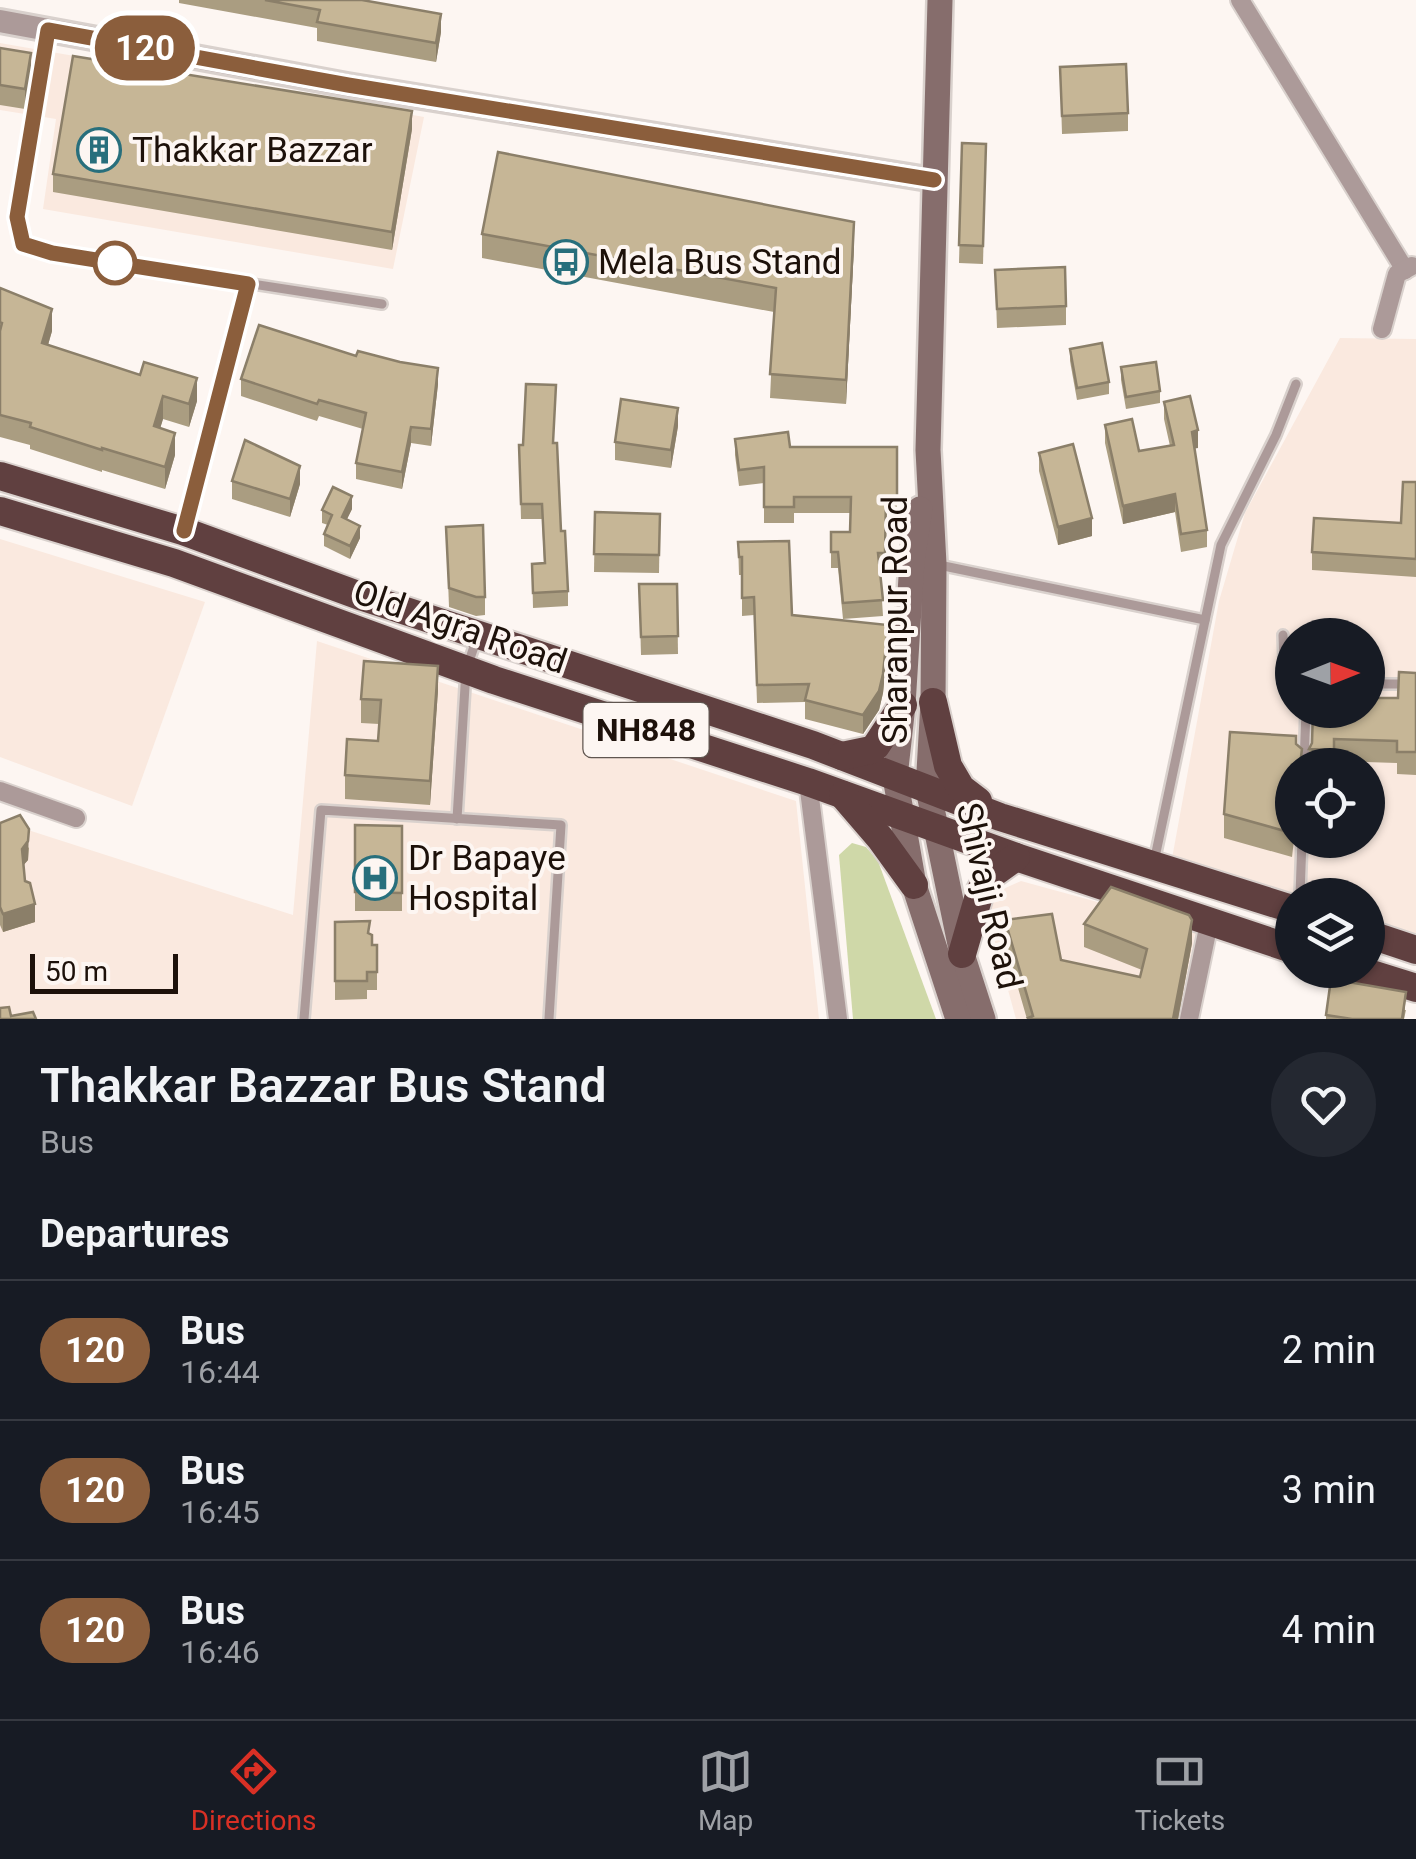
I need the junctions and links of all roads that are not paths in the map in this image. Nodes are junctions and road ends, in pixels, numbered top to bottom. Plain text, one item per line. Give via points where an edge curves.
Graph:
1 (940, 0) edge
2 (1240, 0) edge
3 (0, 21) edge
4 (48, 30) junction
5 (934, 180) junction
6 (1410, 268) edge
7 (248, 284) junction
8 (382, 304) dead end
9 (1382, 329) dead end
10 (1296, 384) dead end
11 (928, 450) junction
12 (0, 476) edge
13 (0, 511) edge
14 (184, 531) junction
15 (934, 564) junction
16 (1205, 620) junction
17 (478, 636) junction
18 (466, 670) junction
19 (1385, 684) edge
20 (1416, 684) edge
21 (934, 702) junction
22 (903, 705) junction
23 (842, 756) junction
24 (895, 776) junction
25 (808, 782) junction
26 (928, 789) junction
27 (0, 791) edge
28 (843, 794) junction
29 (900, 816) junction
30 (1000, 817) junction
31 (76, 818) dead end
32 (457, 819) junction
33 (934, 828) junction
34 (1016, 857) junction
35 (1154, 864) junction
36 (914, 884) junction
37 (1275, 903) edge
38 (1209, 923) junction
39 (1385, 940) edge
40 (1275, 944) edge
41 (1416, 950) edge
42 (962, 954) junction
43 (1385, 978) edge
44 (1416, 988) edge
45 (304, 1019) edge
46 (549, 1019) edge
47 (838, 1019) edge
48 (958, 1019) edge
49 (982, 1019) edge
50 (1188, 1019) edge

1 - 5 main road, Sharanpur Road
2 - 6 street
3 - 4 street
4 - 5 street
4 - 7 lane via 17,217 23,244
5 - 11 main road, Sharanpur Road
6 - 9 street via 1397,274
7 - 8 lane
7 - 14 lane
10 - 16 lane via 1221,545
11 - 15 main road, Sharanpur Road
11 - 22 main road, Sharanpur Road via 912,561
12 - 14 highway, Old Agra Road / NH848
13 - 18 highway, Old Agra Road / NH848 via 174,563
14 - 17 highway, Old Agra Road / NH848
15 - 16 lane
15 - 21 main road, Sharanpur Road
16 - 35 lane
17 - 18 lane
17 - 23 highway, Old Agra Road / NH848
18 - 25 highway, Old Agra Road / NH848
18 - 32 lane
19 - 20 lane
21 - 26 main road, Sharanpur Road
21 - 30 highway via 954,779
22 - 23 highway via 876,746
22 - 24 main road, Sharanpur Road
23 - 24 highway, Old Agra Road / NH848
24 - 26 highway, Old Agra Road / NH848
24 - 29 main road, Shivaji Road
25 - 28 highway, Old Agra Road / NH848
25 - 47 street
26 - 30 highway, Old Agra Road / NH848
26 - 33 main road, Shivaji Road
27 - 31 street
28 - 29 highway, Old Agra Road / NH848
28 - 36 highway
29 - 33 highway, Old Agra Road / NH848
29 - 36 main road, Shivaji Road
30 - 35 highway, Old Agra Road / NH848
32 - 45 lane via 321,810
32 - 46 lane via 561,825
33 - 34 highway, Old Agra Road / NH848
33 - 42 main road, Shivaji Road
34 - 38 highway, Old Agra Road / NH848
34 - 42 highway via 980,892
35 - 37 highway, Old Agra Road / NH848
36 - 48 main road, Shivaji Road
38 - 40 highway, Old Agra Road / NH848
38 - 50 street
39 - 41 highway
42 - 49 main road, Shivaji Road
43 - 44 highway

